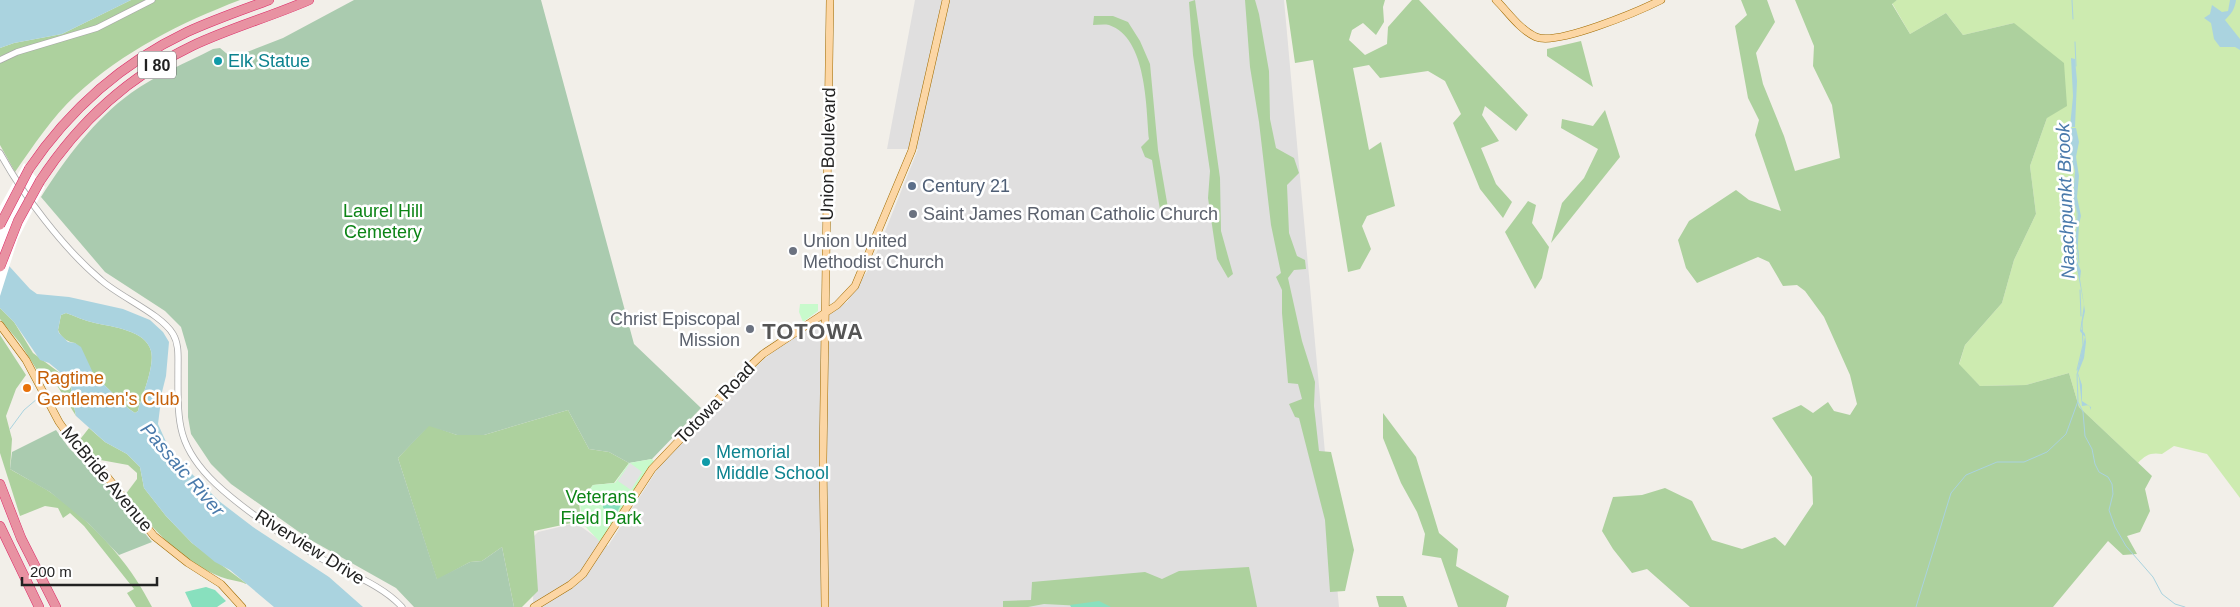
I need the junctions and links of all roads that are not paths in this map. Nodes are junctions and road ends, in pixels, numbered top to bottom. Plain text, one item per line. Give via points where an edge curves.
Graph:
1 (152, 0) edge
2 (269, 0) edge
3 (309, 0) edge
4 (830, 0) edge
5 (946, 0) edge
6 (1496, 0) edge
7 (1661, 0) edge
8 (0, 60) edge
9 (0, 153) edge
10 (0, 225) edge
11 (0, 266) edge
12 (825, 312) junction
13 (0, 325) edge
14 (0, 484) edge
15 (0, 526) edge
16 (40, 607) edge
17 (56, 607) edge
18 (242, 607) edge
19 (402, 607) edge
20 (534, 607) edge
21 (824, 607) edge

1 - 8 street via 97,28
2 - 10 highway, I 80, bridge via 187,32 123,70 73,114 46,145
3 - 11 highway, I 80, bridge via 200,42 150,69 123,89 86,122 40,181 18,221
4 - 12 main road, Union Boulevard
5 - 12 main road, Totowa Road via 908,159 851,292
6 - 7 main road via 1531,34 1545,39 1627,16
9 - 19 street, Riverview Drive via 36,209 85,266 172,332 178,350 181,434 209,477 298,544 382,590
12 - 20 main road, Totowa Road via 763,354 747,369 652,469 587,569 570,585
12 - 21 main road, Union Boulevard
13 - 18 main road, McBride Avenue via 26,360 59,422 76,446 105,474 154,536 221,584
14 - 17 highway via 21,538
15 - 16 highway

